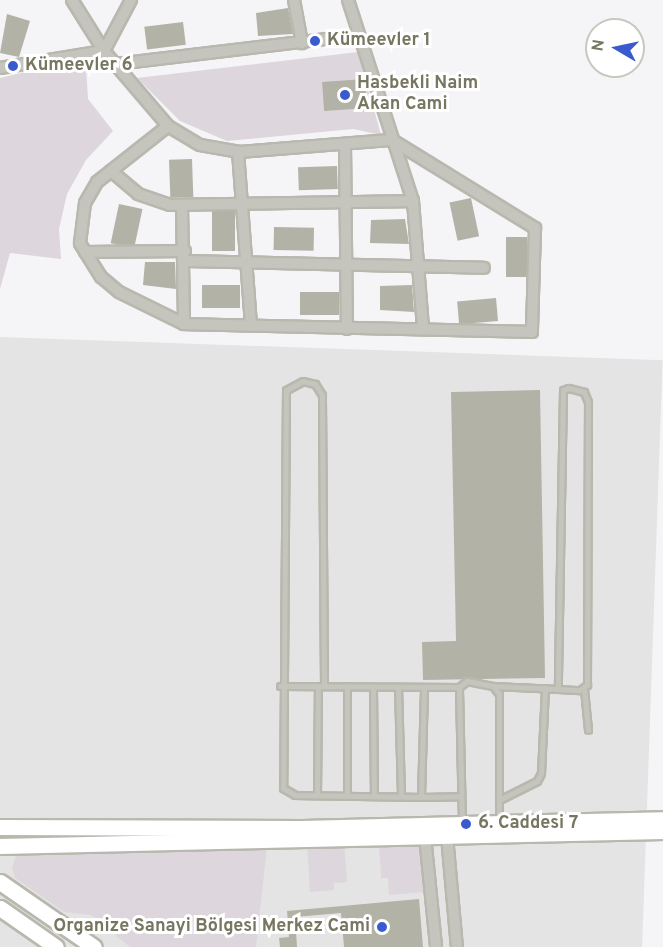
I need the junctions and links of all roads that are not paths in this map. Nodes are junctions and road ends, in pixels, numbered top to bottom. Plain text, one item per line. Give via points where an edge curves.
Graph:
1 (72, 0) edge
2 (131, 0) edge
3 (348, 0) edge
4 (298, 1) edge
5 (358, 35) junction
6 (302, 43) junction
7 (104, 51) junction
8 (116, 64) junction
9 (0, 68) edge
10 (168, 126) junction
11 (392, 140) junction
12 (345, 145) junction
13 (238, 152) junction
14 (111, 171) junction
15 (413, 201) junction
16 (344, 204) junction
17 (182, 206) junction
18 (246, 207) junction
19 (85, 252) junction
20 (185, 256) junction
21 (249, 262) junction
22 (345, 262) junction
23 (420, 264) junction
24 (484, 268) dead end
25 (184, 324) junction
26 (251, 326) junction
27 (347, 328) junction
28 (423, 329) junction
29 (280, 686) junction
30 (321, 686) junction
31 (347, 686) junction
32 (493, 686) junction
33 (373, 687) junction
34 (398, 687) junction
35 (424, 687) junction
36 (459, 687) junction
37 (545, 688) junction
38 (558, 689) junction
39 (584, 689) junction
40 (588, 730) dead end
41 (317, 795) junction
42 (347, 796) junction
43 (374, 796) junction
44 (401, 796) junction
45 (460, 796) junction
46 (420, 797) junction
47 (500, 800) junction
48 (663, 819) edge
49 (499, 823) junction
50 (462, 824) junction
51 (0, 827) edge
52 (663, 831) edge
53 (425, 836) junction
54 (447, 836) junction
55 (0, 846) edge
56 (0, 882) edge
57 (0, 908) edge
58 (56, 947) edge
59 (94, 947) edge
60 (436, 947) edge
61 (457, 947) edge

1 - 7 street
2 - 7 street
3 - 5 street
4 - 6 street
5 - 6 street
5 - 11 street
6 - 8 street
7 - 8 street
7 - 9 street
8 - 10 street
10 - 13 street via 200,145
10 - 14 street
11 - 12 street
11 - 15 street
11 - 28 street via 535,228 532,332
12 - 13 street
12 - 16 street
13 - 18 street
14 - 17 street via 138,194
14 - 19 street via 85,203 79,226
15 - 16 street
15 - 23 street
16 - 18 street
16 - 22 street
17 - 18 street
17 - 20 street
18 - 21 street
19 - 20 street
19 - 25 street via 119,292
20 - 21 street
20 - 25 street
21 - 22 street
21 - 26 street
22 - 23 street
22 - 27 street
23 - 24 street
23 - 28 street
25 - 26 street
26 - 27 street
27 - 28 street
29 - 30 lane
29 - 30 lane via 286,390 303,381 315,384 322,395
29 - 41 lane via 283,789
30 - 31 lane
30 - 41 lane
31 - 33 lane
31 - 42 lane
32 - 36 lane via 467,681
32 - 37 lane
32 - 47 lane via 499,694
33 - 34 lane
33 - 43 lane
34 - 35 lane
34 - 44 lane
35 - 36 lane
35 - 46 lane
36 - 45 lane
37 - 38 lane
37 - 47 lane via 537,781
38 - 39 lane
38 - 39 lane via 563,390 569,388 584,392 588,402
39 - 40 lane
41 - 42 lane
42 - 43 lane
43 - 44 lane
44 - 46 lane
45 - 46 lane
45 - 50 lane
47 - 49 lane
48 - 49 street
49 - 50 street
50 - 51 street
52 - 54 street
53 - 54 street
53 - 55 street
53 - 60 street
54 - 61 street
56 - 59 street
57 - 58 street

